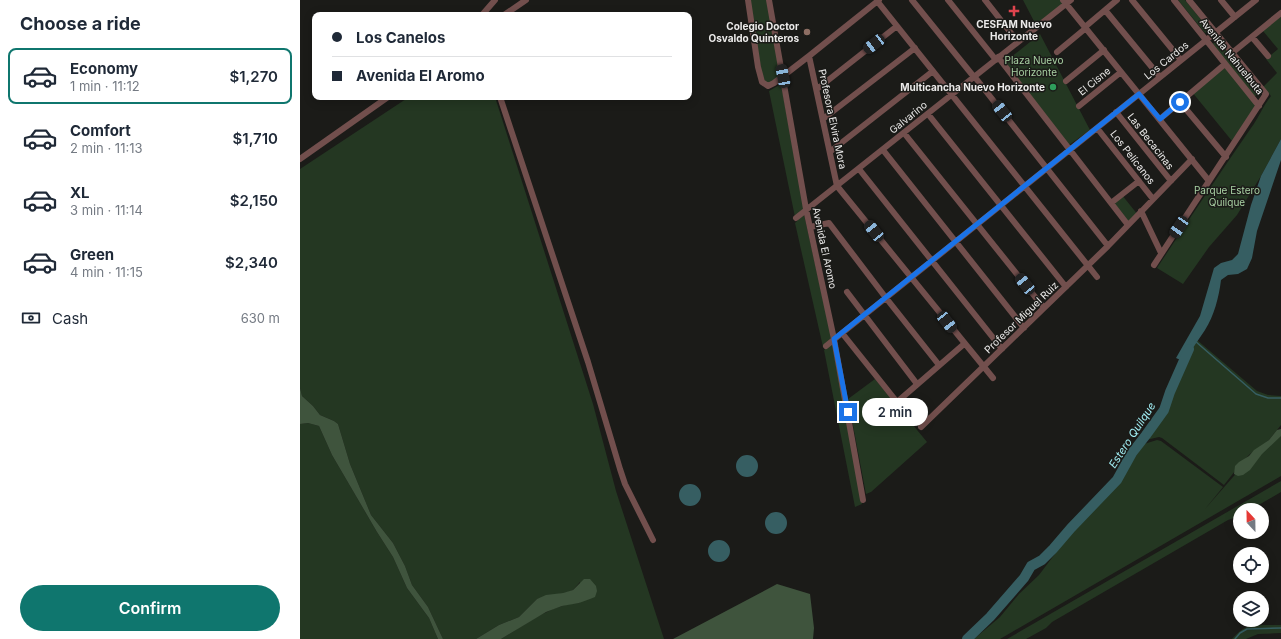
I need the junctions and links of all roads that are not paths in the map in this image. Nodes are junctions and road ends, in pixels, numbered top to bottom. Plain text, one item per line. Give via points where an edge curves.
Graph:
1 (495, 0) edge
2 (526, 0) edge
3 (748, 0) edge
4 (769, 0) edge
5 (878, 0) edge
6 (912, 0) edge
7 (948, 0) edge
8 (985, 0) edge
9 (1117, 0) edge
10 (1132, 0) edge
11 (1174, 0) edge
12 (1189, 0) edge
13 (1221, 0) edge
14 (1067, 1) edge
15 (1254, 1) edge
16 (1105, 10) junction
17 (485, 12) edge
18 (508, 12) edge
19 (1281, 13) edge
20 (1235, 17) junction
21 (897, 26) junction
22 (1085, 27) junction
23 (1216, 32) junction
24 (1252, 37) junction
25 (1206, 40) junction
26 (1018, 42) junction
27 (915, 48) junction
28 (1104, 50) junction
29 (1056, 52) dead end
30 (1232, 53) junction
31 (809, 56) junction
32 (1268, 56) dead end
33 (997, 59) junction
34 (1182, 60) junction
35 (1226, 64) junction
36 (932, 71) junction
37 (1121, 72) junction
38 (783, 76) junction
39 (974, 77) junction
40 (1160, 77) junction
41 (1066, 81) dead end
42 (817, 88) junction
43 (1139, 94) junction
44 (951, 95) junction
45 (384, 100) edge
46 (501, 100) edge
47 (1180, 102) junction
48 (1079, 106) dead end
49 (1259, 106) junction
50 (1116, 112) junction
51 (928, 114) junction
52 (824, 119) junction
53 (1160, 119) junction
54 (1097, 128) junction
55 (904, 133) junction
56 (883, 150) junction
57 (1070, 150) junction
58 (831, 151) junction
59 (1226, 157) junction
60 (300, 159) edge
61 (1192, 159) junction
62 (1047, 168) junction
63 (859, 169) junction
64 (1139, 181) junction
65 (1171, 181) junction
66 (1209, 181) junction
67 (837, 186) junction
68 (1024, 187) junction
69 (1153, 199) junction
70 (1111, 203) junction
71 (1001, 206) junction
72 (806, 209) junction
73 (1141, 212) junction
74 (796, 218) dead end
75 (977, 224) junction
76 (1128, 225) junction
77 (810, 227) junction
78 (956, 242) junction
79 (1108, 246) junction
80 (1162, 254) junction
81 (932, 261) junction
82 (1154, 265) dead end
83 (1087, 266) junction
84 (912, 277) junction
85 (1097, 277) dead end
86 (1066, 287) junction
87 (847, 292) dead end
88 (886, 298) junction
89 (1044, 308) junction
90 (864, 316) junction
91 (1024, 328) junction
92 (842, 333) junction
93 (834, 339) junction
94 (964, 344) junction
95 (826, 346) dead end
96 (1002, 349) junction
97 (939, 365) junction
98 (983, 367) junction
99 (993, 378) dead end
100 (917, 384) junction
101 (921, 428) dead end
102 (864, 500) dead end
103 (653, 540) dead end

1 - 17 street
2 - 18 street
3 - 38 street via 762,80 766,85 772,84
4 - 38 street, Avenida El Aromo
5 - 21 street
5 - 31 street
6 - 39 street
7 - 33 street
8 - 26 street
9 - 16 street
10 - 34 street
11 - 25 street, Avenida Nahuelbuta
12 - 23 street, Avenida Nahuelbuta
13 - 20 street
14 - 22 street
14 - 26 street, Galvarino
15 - 20 street, Los Cardos
16 - 22 street
16 - 40 street
19 - 24 street
20 - 23 street, Los Cardos
21 - 27 street
21 - 42 street
22 - 28 street
22 - 29 street
23 - 25 street, Los Cardos
23 - 30 street, Avenida Nahuelbuta
24 - 30 street
24 - 32 street
25 - 34 street, Los Cardos
25 - 35 street, Avenida Nahuelbuta
26 - 33 street, Galvarino
27 - 36 street
27 - 52 street
28 - 37 street
28 - 41 street
30 - 49 street, Avenida Nahuelbuta via 1266,94
31 - 38 street
31 - 42 street, Profesora Elvira Mora
33 - 39 street, Galvarino
33 - 57 street
34 - 40 street, Los Cardos
35 - 47 street
35 - 49 street, Avenida Nahuelbuta
36 - 44 street
36 - 58 street
37 - 43 street
37 - 48 street, El Cisne
38 - 72 street, Avenida El Aromo
39 - 44 street, Galvarino
39 - 62 street
40 - 43 street, Los Cardos
42 - 52 street, Profesora Elvira Mora
43 - 50 street, Los Cardos
43 - 53 street
44 - 51 street, Galvarino
44 - 68 street
45 - 60 street
46 - 103 street via 588,362 625,484
47 - 53 street
47 - 59 street
49 - 59 street
50 - 54 street, Los Cardos
50 - 65 street, Las Becacinas
51 - 55 street, Galvarino
51 - 71 street
52 - 58 street, Profesora Elvira Mora
53 - 61 street
54 - 57 street, Los Cardos
54 - 64 street, Los Pelícanos
55 - 56 street, Galvarino
55 - 75 street
56 - 63 street, Galvarino
56 - 78 street
57 - 62 street, Los Cardos
57 - 70 street
58 - 67 street, Profesora Elvira Mora
59 - 66 street
61 - 65 street, Profesor Miguel Ruiz
61 - 66 street
62 - 68 street, Los Cardos
62 - 79 street
63 - 67 street, Galvarino
63 - 81 street
64 - 69 street, Los Pelícanos
64 - 70 street
65 - 69 street, Profesor Miguel Ruiz
66 - 80 street
67 - 72 street, Galvarino
67 - 84 street
68 - 71 street, Los Cardos
68 - 83 street
69 - 73 street, Profesor Miguel Ruiz
70 - 76 street
71 - 75 street, Los Cardos
71 - 86 street
72 - 74 street, Galvarino
72 - 77 street, Avenida El Aromo
73 - 76 street, Profesor Miguel Ruiz
73 - 80 street
75 - 78 street, Los Cardos
75 - 89 street
76 - 79 street, Profesor Miguel Ruiz
77 - 88 street via 829,223
77 - 93 street, Avenida El Aromo
78 - 81 street, Los Cardos
78 - 91 street
79 - 83 street, Profesor Miguel Ruiz
80 - 82 street
81 - 84 street, Los Cardos
81 - 96 street
83 - 85 street
83 - 86 street, Profesor Miguel Ruiz
84 - 88 street, Los Cardos
84 - 94 street
86 - 89 street, Profesor Miguel Ruiz
87 - 90 street
88 - 90 street, Los Cardos
88 - 97 street
89 - 91 street, Profesor Miguel Ruiz
90 - 92 street, Los Cardos
90 - 100 street
91 - 96 street, Profesor Miguel Ruiz
92 - 93 street, Los Cardos
92 - 100 street via 897,402
93 - 95 street, Los Cardos
93 - 102 street, Avenida El Aromo
94 - 97 street
94 - 98 street
96 - 98 street, Profesor Miguel Ruiz
97 - 100 street
98 - 99 street
98 - 101 street, Profesor Miguel Ruiz

